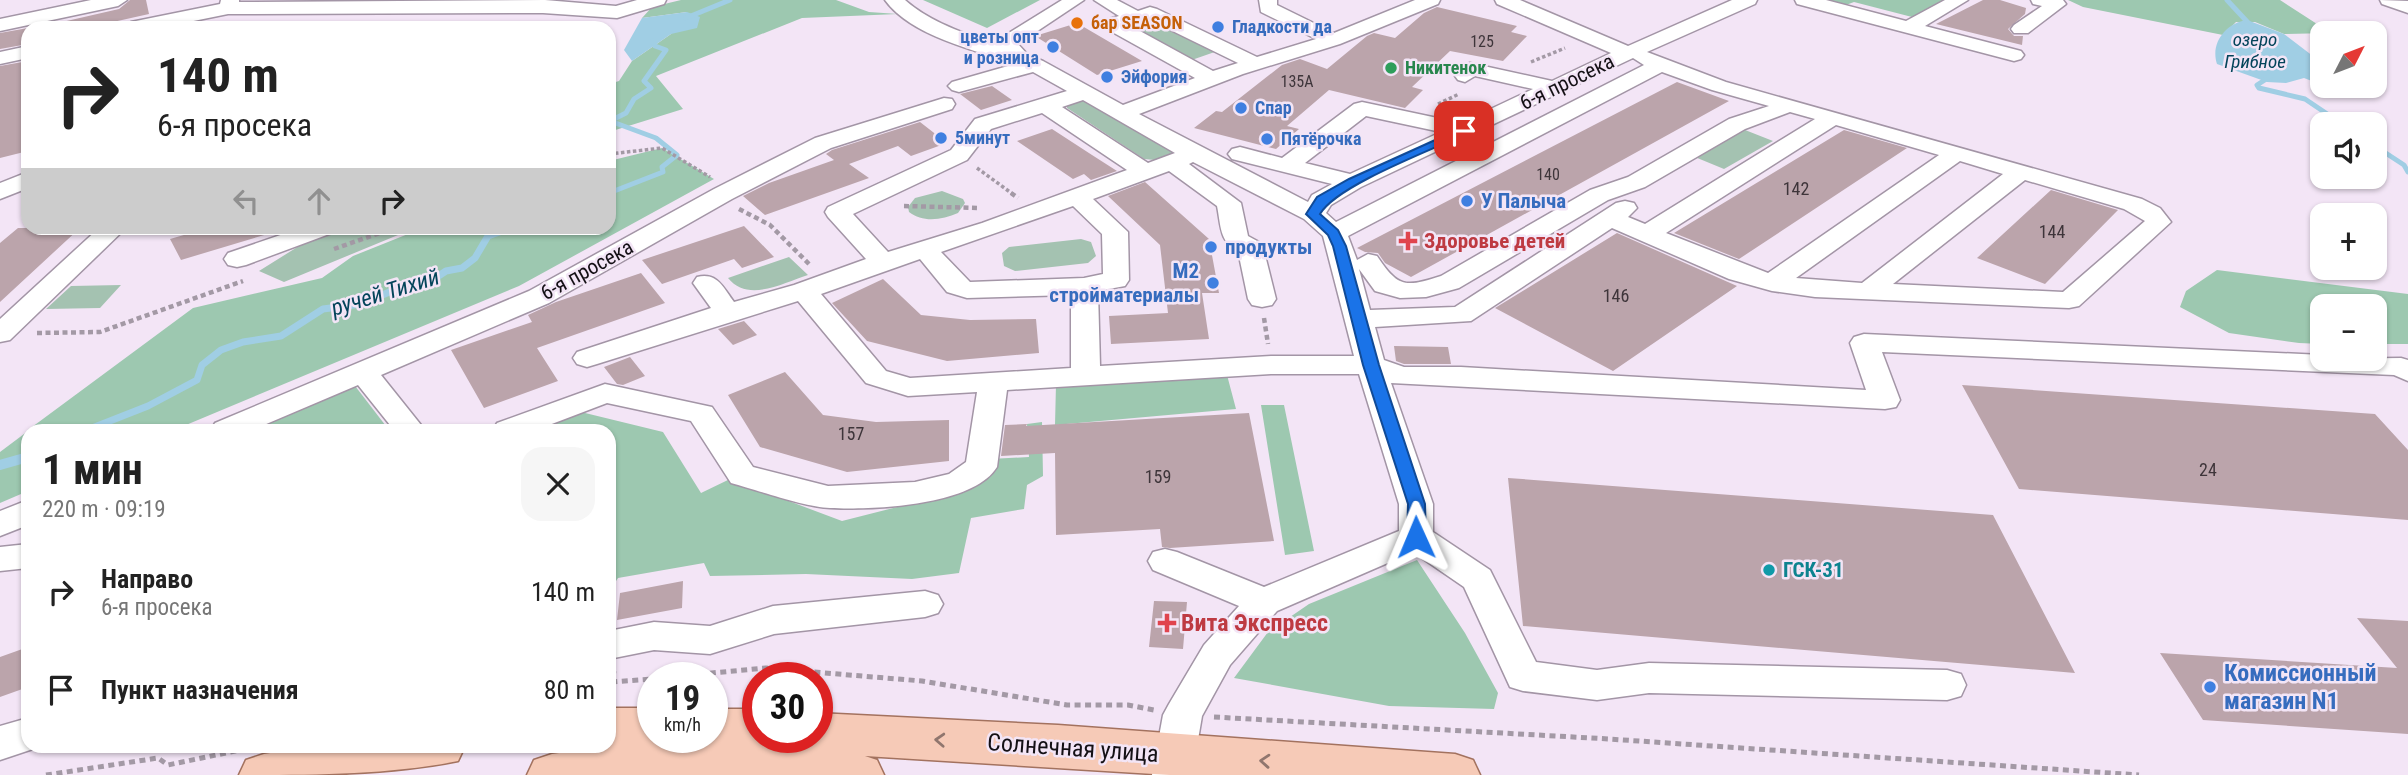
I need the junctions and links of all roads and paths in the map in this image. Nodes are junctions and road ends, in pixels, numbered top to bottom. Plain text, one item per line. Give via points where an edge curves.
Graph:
1 (33, 0) edge
2 (118, 0) edge
3 (657, 0) edge
4 (894, 0) edge
5 (1075, 0) edge
6 (1102, 0) edge
7 (1268, 0) edge
8 (1431, 0) edge
9 (1504, 0) edge
10 (1748, 0) edge
11 (1804, 0) edge
12 (1959, 0) edge
13 (2040, 0) edge
14 (2389, 0) edge
15 (229, 4) edge
16 (538, 4) edge
17 (2408, 7) edge
18 (617, 12) junction
19 (0, 13) edge
20 (1136, 17) junction
21 (160, 21) edge
22 (583, 21) edge
23 (0, 25) edge
24 (1907, 28) junction
25 (2021, 29) dead end
26 (1333, 40) junction
27 (1628, 52) junction
28 (21, 54) edge
29 (2014, 55) dead end
30 (0, 58) edge
31 (1028, 61) junction
32 (1256, 64) junction
33 (1661, 64) junction
34 (1465, 76) dead end
35 (1212, 79) junction
36 (1556, 88) junction
37 (1084, 93) junction
38 (942, 94) junction
39 (1787, 104) junction
40 (1045, 105) junction
41 (1122, 113) junction
42 (1834, 117) junction
43 (983, 124) junction
44 (1464, 131) junction
45 (1958, 152) junction
46 (616, 153) edge
47 (1240, 154) dead end
48 (959, 155) junction
49 (1183, 158) junction
50 (1286, 166) junction
51 (1144, 171) junction
52 (2022, 171) junction
53 (21, 182) edge
54 (1353, 182) junction
55 (1625, 189) junction
56 (0, 192) edge
57 (723, 194) junction
58 (1077, 197) junction
59 (854, 204) junction
60 (1036, 210) junction
61 (1610, 218) junction
62 (1323, 224) junction
63 (1647, 234) junction
64 (106, 235) edge
65 (351, 235) edge
66 (327, 239) edge
67 (926, 250) junction
68 (883, 262) junction
69 (1368, 262) dead end
70 (245, 268) joint
71 (706, 283) dead end
72 (1772, 283) junction
73 (1084, 286) junction
74 (804, 291) junction
75 (1868, 291) junction
76 (1262, 299) joint
77 (728, 312) junction
78 (1360, 319) junction
79 (0, 334) edge
80 (587, 358) dead end
81 (1271, 365) junction
82 (1371, 365) junction
83 (2408, 372) edge
84 (364, 373) junction
85 (1087, 377) junction
86 (993, 382) junction
87 (241, 424) edge
88 (405, 424) edge
89 (525, 424) edge
90 (21, 515) edge
91 (0, 524) edge
92 (1416, 537) junction
93 (21, 557) edge
94 (0, 559) edge
95 (1165, 561) dead end
96 (1264, 602) junction
97 (925, 604) dead end
98 (616, 644) edge
99 (728, 671) edge
100 (1947, 685) dead end
101 (637, 686) edge
102 (616, 695) edge
103 (616, 702) edge
104 (637, 717) edge
105 (833, 734) edge
106 (21, 736) edge
107 (742, 736) edge
108 (0, 743) edge
109 (1177, 748) edge
110 (360, 753) edge
111 (698, 755) edge
112 (256, 762) edge
113 (46, 775) edge
114 (552, 775) edge
115 (859, 775) edge
116 (1455, 775) edge
117 (2139, 775) edge

1 - 19 street
2 - 23 street
3 - 18 street
4 - 31 street via 912,16 948,34
5 - 31 street via 1006,43
6 - 20 street
7 - 26 street via 1268,8
8 - 26 street
9 - 27 street, 6-я просека
10 - 27 street
11 - 24 street
12 - 24 street
13 - 25 street via 2057,4
14 - 17 street
15 - 16 street
15 - 21 street
16 - 18 street
18 - 22 street
20 - 32 street via 1150,13
20 - 35 street via 1112,24
24 - 29 street
26 - 32 street
27 - 33 street
27 - 36 street, 6-я просека
28 - 30 street
31 - 37 street
31 - 38 street, 6-я просека
32 - 35 street
33 - 39 street
33 - 62 street
34 - 36 street via 1470,69
35 - 41 street
36 - 44 street, 6-я просека
37 - 40 street
37 - 41 street
38 - 43 street
38 - 57 street, 6-я просека via 823,143
39 - 42 street
39 - 55 street via 1776,113 1738,123
40 - 43 street
40 - 51 street
41 - 49 street
42 - 45 street
42 - 63 street
43 - 48 street
44 - 50 street via 1363,109
44 - 54 street, 6-я просека
45 - 52 street
45 - 72 street
46 - 57 path via 662,148 715,179
47 - 50 street
48 - 59 street
48 - 60 path
49 - 51 street
49 - 62 street
49 - 76 street via 1229,203 1236,240 1250,247
50 - 54 street
51 - 58 street
52 - 75 street
52 - 75 street via 2133,204 2159,222 2069,300
53 - 56 street
54 - 62 street, 6-я просека via 1321,200
55 - 61 street via 1632,204
55 - 69 street via 1599,195 1450,282 1426,290 1383,285
57 - 84 street, 6-я просека via 539,297
58 - 60 street
58 - 73 street via 1115,232 1116,280
59 - 60 path
59 - 68 street via 837,212
60 - 67 street
61 - 63 street
61 - 78 street via 1461,315
62 - 78 street
63 - 72 street
64 - 79 street
65 - 66 path
66 - 70 street
67 - 68 street
67 - 73 street via 956,286 967,290
68 - 74 street
70 - 79 path via 100,332
71 - 77 street
72 - 75 street
73 - 85 street
74 - 77 street
74 - 86 street via 876,377 908,387
76 - 81 path
77 - 80 street
78 - 82 street
81 - 82 street
81 - 85 street
82 - 83 street via 1401,376 1885,400 1864,344 2401,367
82 - 92 street via 1416,504
84 - 87 street, 6-я просека
84 - 88 street
85 - 86 street
86 - 89 street via 981,467 959,482 915,493 828,497 742,475 701,414 606,393
90 - 91 street
92 - 96 street
92 - 100 street via 1478,579 1523,676 1597,685 1649,678
93 - 94 street
95 - 96 street
96 - 109 street via 1217,655
97 - 98 street via 773,620 710,640 654,636
99 - 109 path via 766,668 922,681 1067,705 1128,705
101 - 102 path
103 - 104 main road
109 -> 105 main road, Солнечная улица
106 - 108 street
107 - 111 main road
116 -> 109 main road, Солнечная улица
109 - 117 path via 1609,738
110 - 112 main road
111 - 114 main road
111 - 115 main road
112 - 113 path via 168,765 158,758

